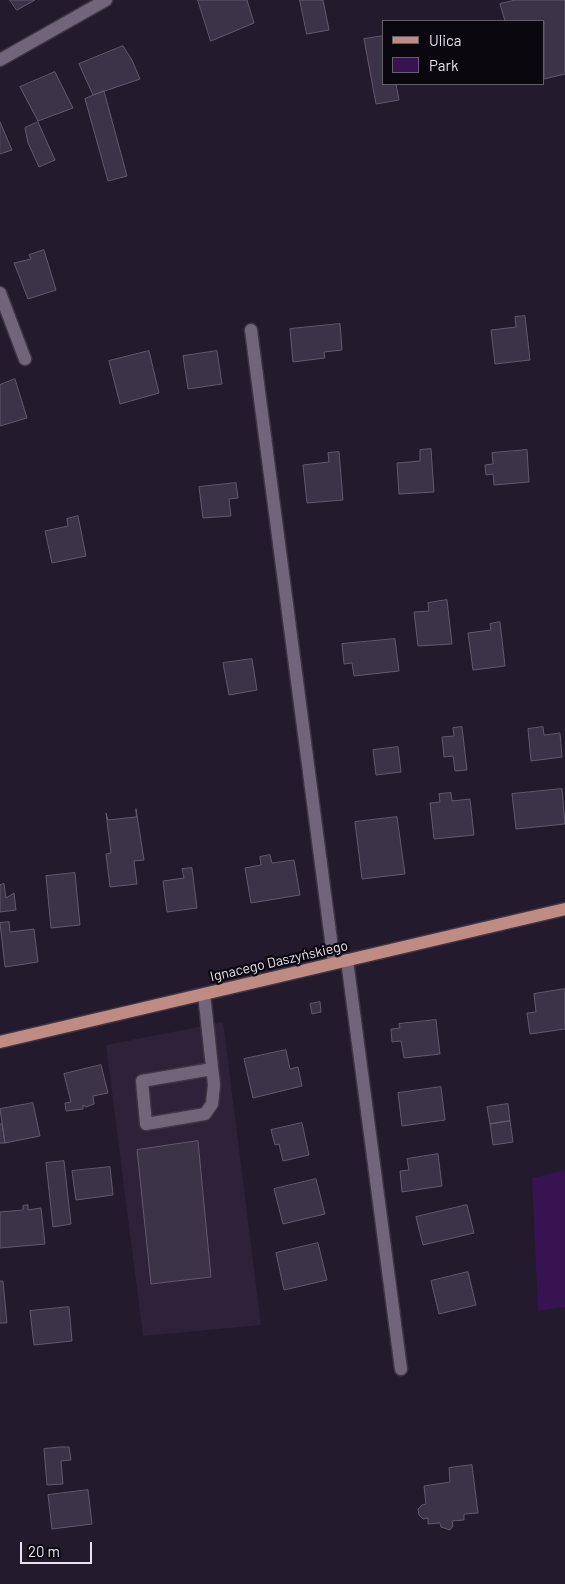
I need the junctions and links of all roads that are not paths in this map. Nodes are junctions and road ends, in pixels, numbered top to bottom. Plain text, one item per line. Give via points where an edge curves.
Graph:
1 (106, 0) edge
2 (0, 60) edge
3 (0, 293) edge
4 (252, 330) dead end
5 (25, 359) dead end
6 (565, 909) edge
7 (347, 960) junction
8 (334, 963) junction
9 (204, 994) junction
10 (0, 1042) edge
11 (212, 1069) junction
12 (401, 1368) dead end

1 - 2 street
3 - 5 street
4 - 8 street
6 - 7 main road, Ignacego Daszyńskiego
7 - 8 main road, Ignacego Daszyńskiego
7 - 12 street
8 - 9 main road, Ignacego Daszyńskiego
9 - 10 main road, Ignacego Daszyńskiego
9 - 11 street
11 - 11 street via 212,1104 205,1114 146,1124 142,1081

